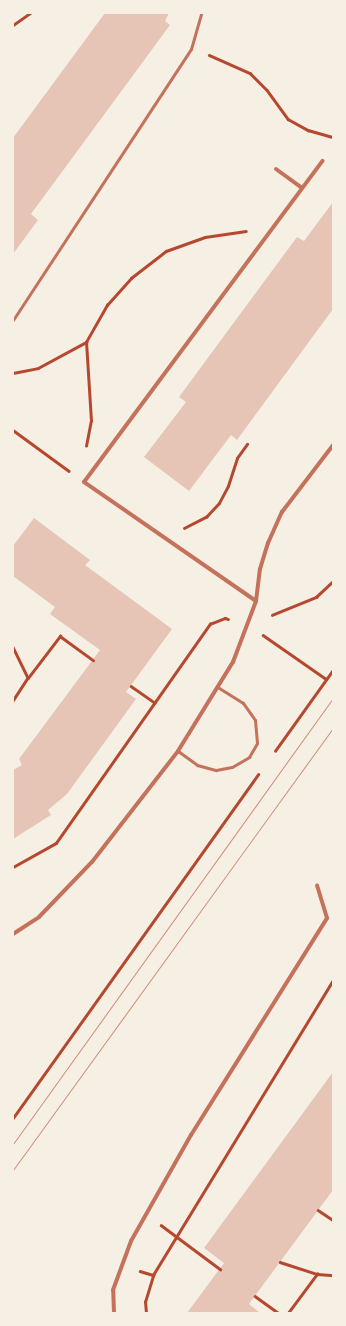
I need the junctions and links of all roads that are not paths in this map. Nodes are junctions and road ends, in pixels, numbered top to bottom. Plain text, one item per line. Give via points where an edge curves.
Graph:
1 (201, 13) edge
2 (322, 161) dead end
3 (276, 169) dead end
4 (302, 188) junction
5 (13, 320) edge
6 (333, 445) edge
7 (256, 601) junction
8 (217, 687) junction
9 (178, 751) junction
10 (317, 886) dead end
11 (13, 934) edge
12 (114, 1313) edge

1 - 5 lane via 191,49
2 - 4 street
3 - 4 street
4 - 7 street via 84,482
6 - 7 street via 282,512 268,542 260,569
7 - 8 street via 233,662
8 - 9 street
8 - 9 lane via 243,703 255,720 257,743 249,757 232,768 216,770 197,765
9 - 11 street via 92,862 39,917
10 - 12 street via 327,918 191,1136 131,1241 113,1290

